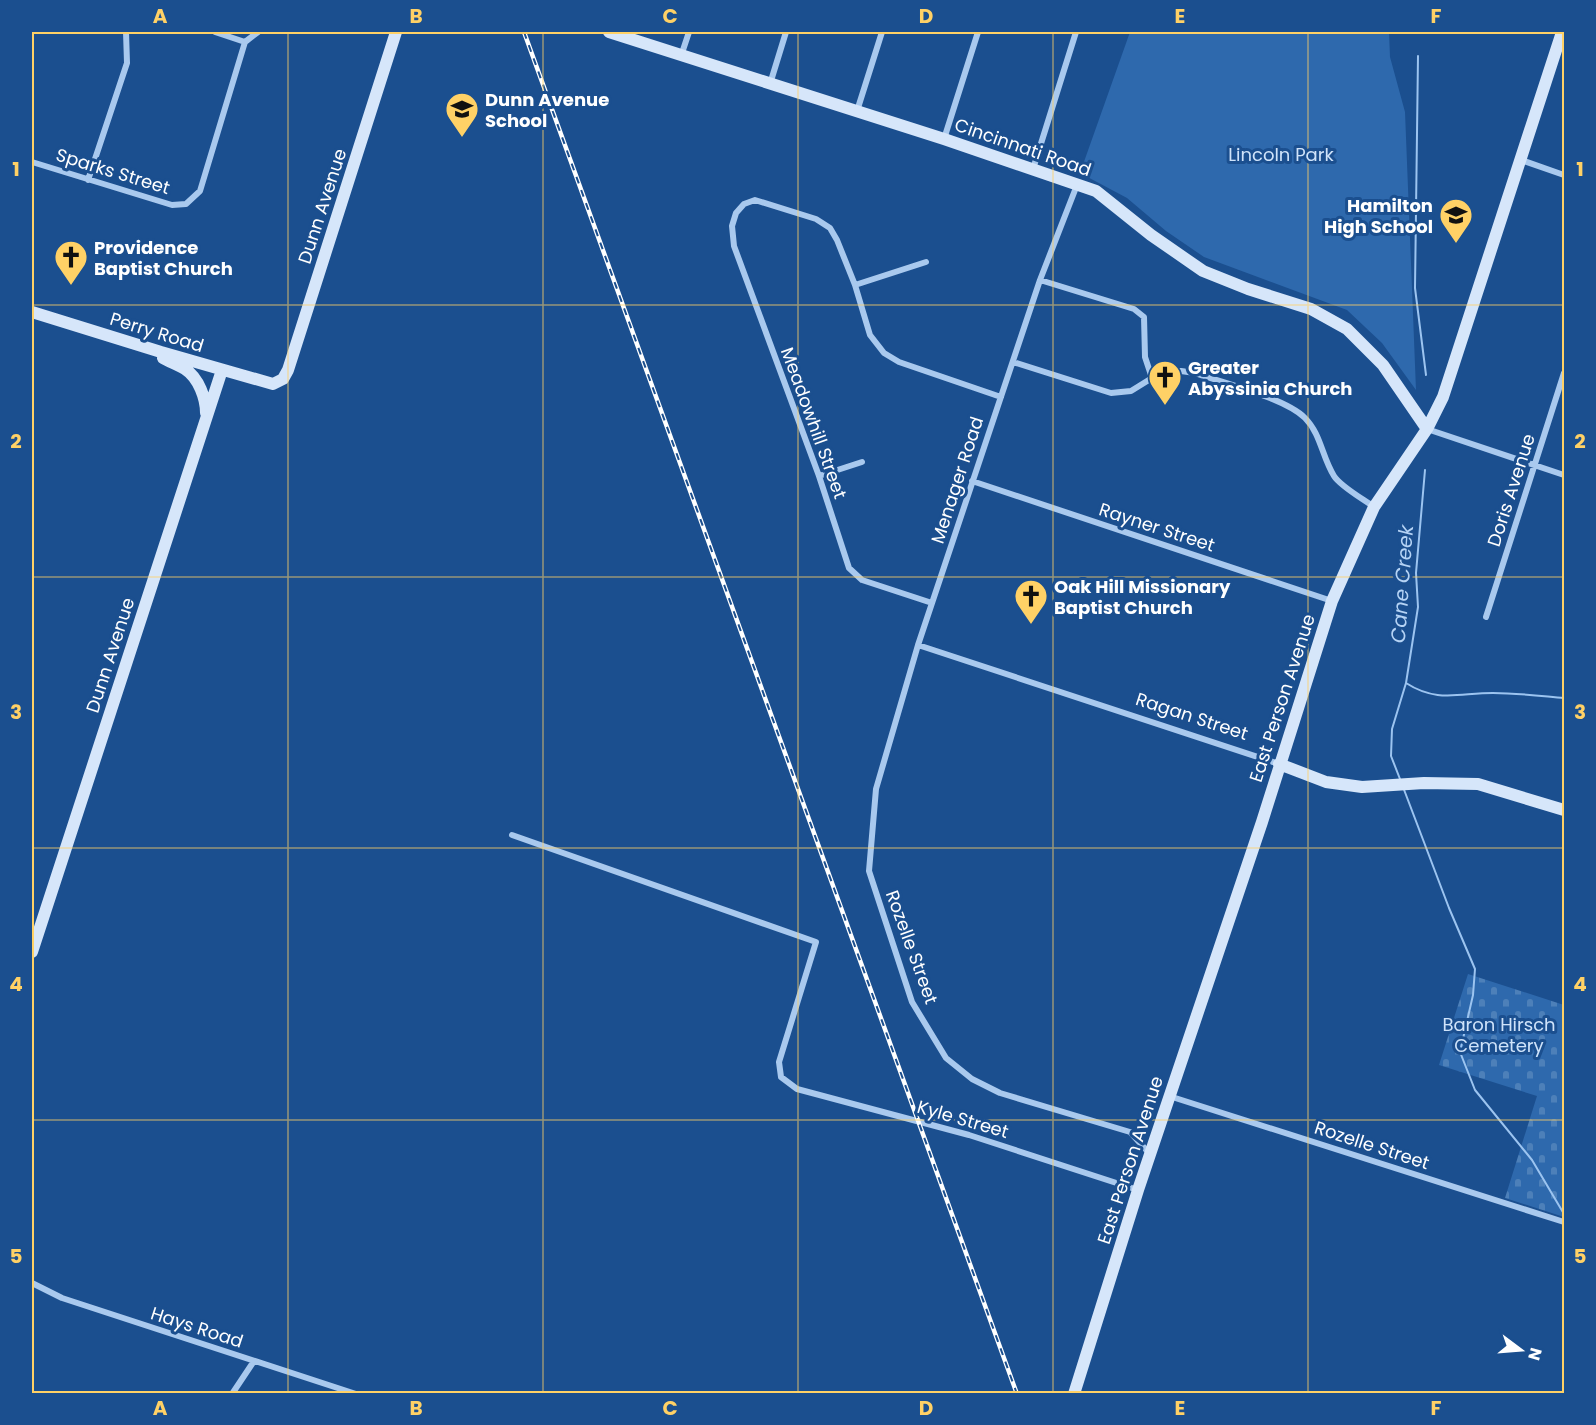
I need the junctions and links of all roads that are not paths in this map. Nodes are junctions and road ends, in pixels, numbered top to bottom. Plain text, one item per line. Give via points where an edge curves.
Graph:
1 (126, 32) edge
2 (215, 32) edge
3 (258, 32) edge
4 (395, 32) edge
5 (609, 32) edge
6 (689, 32) edge
7 (786, 32) edge
8 (882, 32) edge
9 (978, 32) edge
10 (1076, 32) edge
11 (1562, 32) edge
12 (245, 42) junction
13 (681, 56) junction
14 (770, 84) junction
15 (857, 111) junction
16 (944, 139) junction
17 (1521, 160) junction
18 (32, 162) edge
19 (1033, 169) junction
20 (1564, 175) edge
21 (88, 180) junction
22 (1077, 185) junction
23 (926, 262) dead end
24 (1040, 280) junction
25 (855, 285) junction
26 (32, 312) edge
27 (137, 345) junction
28 (1013, 362) junction
29 (222, 370) junction
30 (1564, 373) edge
31 (1152, 378) junction
32 (273, 384) joint
33 (1000, 397) junction
34 (206, 421) junction
35 (1427, 429) junction
36 (862, 462) dead end
37 (1534, 465) junction
38 (1564, 475) edge
39 (819, 476) junction
40 (972, 481) junction
41 (1374, 507) junction
42 (1332, 601) junction
43 (932, 603) junction
44 (1486, 616) dead end
45 (918, 645) junction
46 (1279, 764) junction
47 (876, 789) joint
48 (1564, 810) edge
49 (512, 835) dead end
50 (32, 952) edge
51 (1170, 1096) junction
52 (1151, 1154) junction
53 (1138, 1190) junction
54 (1564, 1222) edge
55 (32, 1283) edge
56 (254, 1361) junction
57 (232, 1394) edge
58 (356, 1394) edge
59 (1074, 1394) edge

1 - 21 street via 127,63
2 - 12 street
3 - 12 street
4 - 32 main road, Dunn Avenue via 288,370 283,379
5 - 13 main road, Cincinnati Road
6 - 13 street
7 - 14 street
8 - 15 street
9 - 16 street
10 - 19 street
11 - 17 main road, East Person Avenue
12 - 21 street, Sparks Street via 200,191 186,204 172,205
13 - 14 main road, Cincinnati Road
14 - 15 main road, Cincinnati Road
15 - 16 main road, Cincinnati Road
16 - 19 main road, Cincinnati Road
17 - 20 street
17 - 35 main road, East Person Avenue via 1443,397
18 - 21 street, Sparks Street
19 - 22 main road, Cincinnati Road
22 - 24 street, Menager Road
22 - 35 main road, Cincinnati Road via 1095,191 1203,271 1311,309 1347,329 1383,365
23 - 25 street
24 - 28 street, Menager Road
24 - 31 street via 1134,309 1144,317 1145,357
25 - 33 street via 870,335 884,353 899,362
25 - 39 street, Meadowhill Street via 830,228 816,219 755,200 736,213 732,226 734,246
26 - 27 main road, Perry Road
27 - 29 main road, Perry Road
27 - 34 main road via 187,370 203,397
28 - 31 street via 1111,393 1131,391
28 - 33 street, Menager Road
29 - 32 main road, Perry Road
29 - 34 main road, Dunn Avenue
30 - 37 street, Doris Avenue
31 - 41 street via 1181,371 1195,373 1290,406 1316,433 1335,479
33 - 40 street, Menager Road
34 - 50 main road, Dunn Avenue
35 - 37 street
35 - 41 main road, East Person Avenue
36 - 39 street
37 - 38 street
37 - 44 street, Doris Avenue
39 - 43 street, Meadowhill Street via 849,568 862,580
40 - 42 street, Rayner Street
40 - 43 street, Menager Road
41 - 42 main road, East Person Avenue
42 - 46 main road, East Person Avenue
43 - 45 street, Menager Road
45 - 46 street, Ragan Street
45 - 47 street, Menager Road
46 - 48 main road, Ragan Street via 1326,782 1373,786 1478,784
46 - 51 main road, East Person Avenue
47 - 52 street, Rozelle Street via 869,871 912,1002 946,1058 972,1079 1000,1093 1130,1132
49 - 53 street, Kyle Street via 816,942 779,1062 781,1077 797,1089 969,1135
51 - 52 main road, East Person Avenue
51 - 54 street, Rozelle Street
52 - 53 main road, East Person Avenue
53 - 59 main road, East Person Avenue
55 - 56 street, Hays Road via 62,1298
56 - 57 street
56 - 58 street, Hays Road

